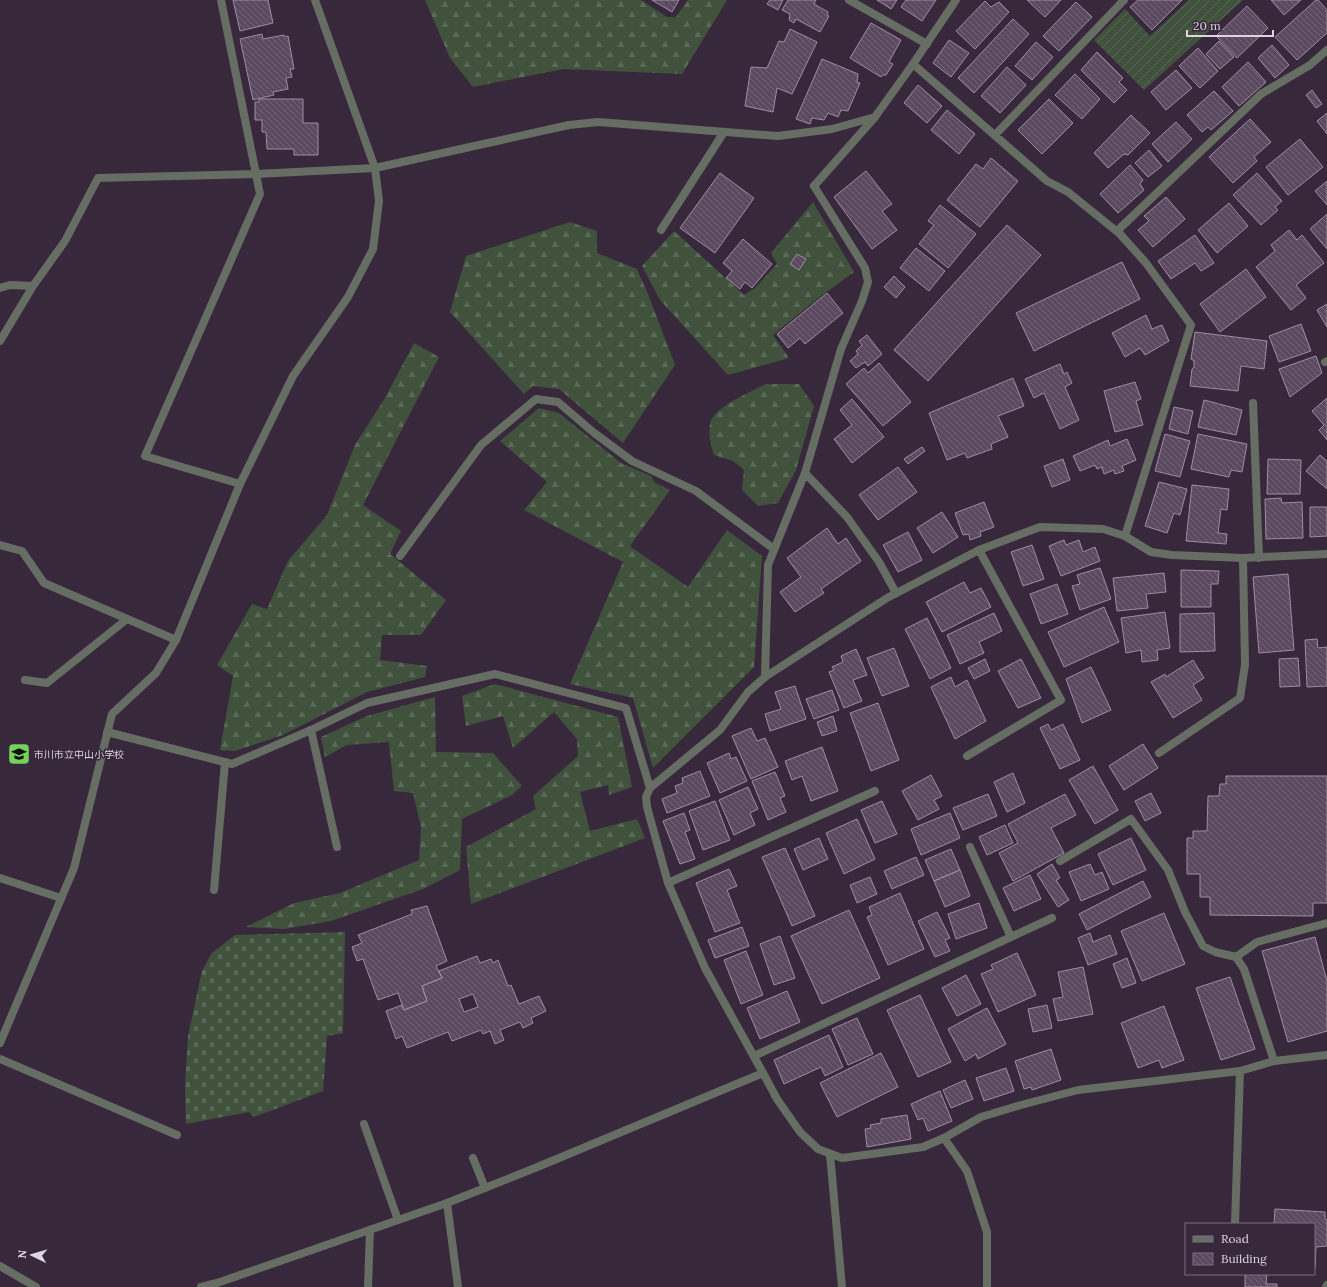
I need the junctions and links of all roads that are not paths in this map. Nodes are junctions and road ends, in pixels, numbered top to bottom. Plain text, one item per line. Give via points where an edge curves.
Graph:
1 (221, 0) edge
2 (315, 0) edge
3 (849, 0) edge
4 (956, 0) edge
5 (1124, 0) edge
6 (927, 44) junction
7 (1327, 50) edge
8 (913, 64) junction
9 (875, 117) junction
10 (724, 132) junction
11 (995, 135) junction
12 (375, 168) junction
13 (256, 174) junction
14 (661, 230) dead end
15 (1117, 231) junction
16 (33, 286) junction
17 (0, 288) edge
18 (0, 341) edge
19 (1253, 403) dead end
20 (805, 473) junction
21 (240, 484) junction
22 (1125, 536) junction
23 (0, 545) edge
24 (774, 548) junction
25 (979, 550) junction
26 (1327, 554) edge
27 (400, 556) dead end
28 (1243, 558) junction
29 (1259, 558) junction
30 (896, 594) junction
31 (127, 619) junction
32 (176, 640) junction
33 (765, 677) junction
34 (25, 680) dead end
35 (311, 730) junction
36 (107, 732) junction
37 (1159, 753) dead end
38 (967, 756) dead end
39 (225, 762) junction
40 (650, 788) junction
41 (875, 791) dead end
42 (338, 847) dead end
43 (970, 847) dead end
44 (1060, 861) dead end
45 (0, 878) edge
46 (668, 884) junction
47 (214, 890) dead end
48 (61, 898) junction
49 (1052, 918) dead end
50 (1327, 923) edge
51 (1011, 937) junction
52 (1236, 957) junction
53 (0, 1044) edge
54 (1327, 1055) edge
55 (754, 1056) junction
56 (0, 1059) edge
57 (1274, 1061) junction
58 (1240, 1071) junction
59 (763, 1073) junction
60 (364, 1124) dead end
61 (177, 1134) dead end
62 (944, 1138) junction
63 (830, 1154) junction
64 (473, 1158) dead end
65 (485, 1188) junction
66 (447, 1203) junction
67 (398, 1220) junction
68 (1235, 1223) edge
69 (370, 1230) junction
70 (0, 1266) edge
71 (36, 1287) edge
72 (201, 1287) edge
73 (368, 1287) edge
74 (458, 1287) edge
75 (842, 1287) edge
76 (987, 1287) edge

1 - 13 street
2 - 12 street
3 - 6 street
4 - 6 street
5 - 11 street
6 - 8 street
7 - 15 street via 1310,65 1261,94
8 - 9 street
8 - 11 street
9 - 10 street via 832,129 778,136
9 - 20 street via 814,186 865,268 868,282 841,349
10 - 12 street via 598,122 569,125
10 - 14 street
11 - 15 street via 1047,181 1068,192
12 - 13 street
12 - 21 street via 379,201 373,250 348,297 293,376
13 - 16 street via 98,178 65,241
13 - 21 street via 260,194 145,456
15 - 22 street via 1146,263 1190,324
16 - 17 street
16 - 18 street
19 - 29 street
20 - 24 street
20 - 30 street via 847,517 879,562
21 - 32 street
22 - 25 street via 1103,529 1040,528
22 - 28 street via 1151,552
23 - 31 street via 22,551 44,583
24 - 27 street via 696,491 632,461 558,402 536,399 481,445
24 - 33 street via 768,565
25 - 30 street
25 - 38 street via 1061,700
26 - 29 street
28 - 29 street
28 - 37 street via 1245,665 1240,698
30 - 33 street
31 - 32 street
31 - 34 street via 47,683
32 - 36 street via 156,673 112,714
33 - 40 street via 748,692 720,730
35 - 39 street via 232,764
35 - 40 street via 367,703 495,674 626,708
35 - 42 street
36 - 39 street
36 - 48 street via 74,868
39 - 47 street
40 - 46 street via 646,797 646,807
41 - 46 street
43 - 51 street
44 - 52 street via 1132,819 1168,870 1184,912 1204,946 1215,952
45 - 48 street
46 - 55 street via 705,968
48 - 53 street
49 - 51 street
50 - 52 street via 1257,942
51 - 55 street
52 - 57 street via 1244,968
54 - 57 street
55 - 59 street
56 - 61 street
57 - 58 street
58 - 62 street via 1078,1090 981,1117
58 - 68 street
59 - 63 street via 800,1132 818,1149
59 - 65 street
60 - 67 street
62 - 63 street via 923,1147 842,1158
62 - 76 street via 967,1171 987,1232
63 - 75 street
64 - 65 street
65 - 66 street
66 - 67 street
66 - 74 street
67 - 69 street
69 - 72 street
69 - 73 street
70 - 71 street

